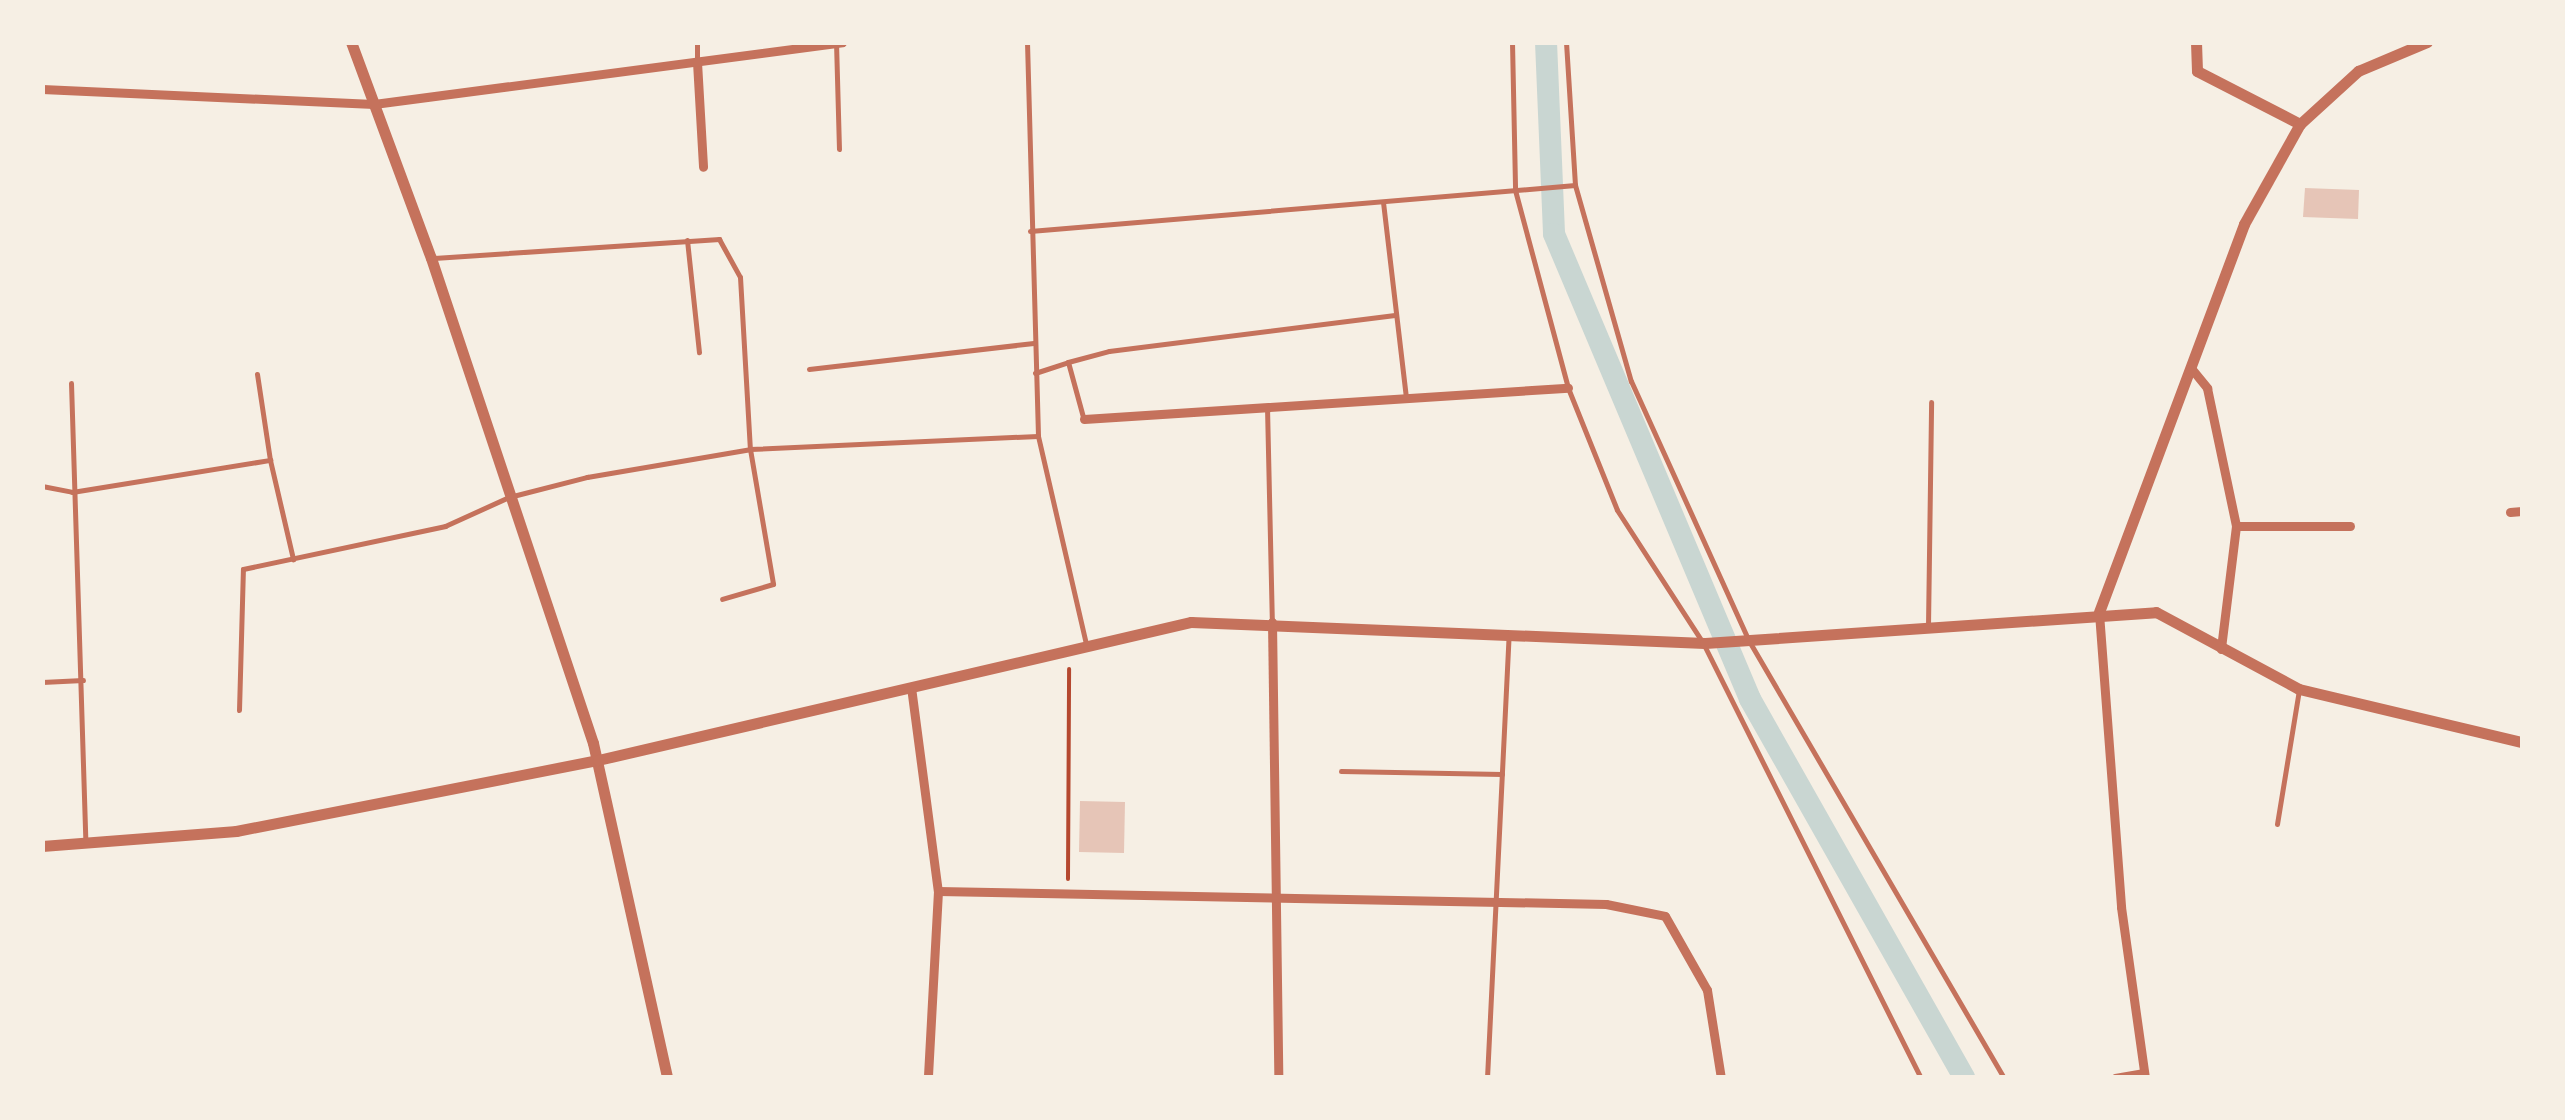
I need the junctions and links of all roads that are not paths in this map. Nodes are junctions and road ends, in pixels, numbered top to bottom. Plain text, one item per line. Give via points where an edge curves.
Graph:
1 (351, 42) edge
2 (696, 42) edge
3 (1027, 42) edge
4 (1512, 42) edge
5 (1566, 42) edge
6 (2196, 42) edge
7 (2428, 42) edge
8 (838, 43) edge
9 (697, 62) junction
10 (42, 89) edge
11 (374, 104) junction
12 (2300, 124) junction
13 (838, 149) dead end
14 (703, 168) dead end
15 (1574, 185) junction
16 (1516, 190) junction
17 (1383, 202) junction
18 (1030, 231) junction
19 (687, 240) junction
20 (432, 258) junction
21 (1395, 315) junction
22 (1034, 343) junction
23 (699, 352) dead end
24 (1068, 362) junction
25 (2191, 368) junction
26 (809, 369) dead end
27 (1035, 373) junction
28 (258, 374) dead end
29 (71, 383) dead end
30 (1568, 388) junction
31 (1406, 398) junction
32 (1931, 402) dead end
33 (1267, 407) junction
34 (1084, 418) joint
35 (1038, 436) junction
36 (750, 449) junction
37 (270, 460) junction
38 (42, 486) edge
39 (72, 492) junction
40 (509, 497) junction
41 (2510, 512) dead end
42 (2522, 512) edge
43 (2236, 526) junction
44 (2350, 526) dead end
45 (293, 559) junction
46 (722, 599) dead end
47 (2099, 612) junction
48 (1272, 622) junction
49 (1928, 626) junction
50 (1509, 634) junction
51 (1748, 640) junction
52 (1704, 643) junction
53 (1086, 646) junction
54 (2220, 649) junction
55 (82, 680) junction
56 (42, 682) edge
57 (911, 687) junction
58 (2299, 689) junction
59 (238, 710) dead end
60 (2522, 742) edge
61 (598, 760) junction
62 (1340, 772) dead end
63 (1502, 774) junction
64 (2277, 824) dead end
65 (85, 843) junction
66 (42, 846) edge
67 (938, 891) junction
68 (1279, 898) junction
69 (1495, 903) junction
70 (2144, 1075) edge
71 (1487, 1076) edge
72 (666, 1078) edge
73 (928, 1078) edge
74 (1278, 1078) edge
75 (1463, 1078) edge
76 (1570, 1078) edge
77 (1721, 1078) edge
78 (1921, 1078) edge
79 (2004, 1078) edge
80 (2115, 1078) edge

1 - 11 street
2 - 9 lane
3 - 18 lane
4 - 16 lane
5 - 15 lane
6 - 12 street via 2197,71
7 - 12 street via 2358,72
8 - 9 street
8 - 13 lane
9 - 11 street
9 - 14 street
10 - 11 street
11 - 20 street
12 - 25 street via 2244,224
15 - 16 lane
15 - 51 lane via 1631,381
16 - 17 lane
16 - 30 lane
17 - 18 lane
17 - 21 lane
18 - 22 lane
19 - 20 lane
19 - 23 lane
19 - 36 lane via 719,238 740,277
20 - 40 street
21 - 24 lane via 1109,351
21 - 31 lane
22 - 26 lane
22 - 27 lane
24 - 27 lane
24 - 34 lane
25 - 43 street via 2207,388
25 - 47 street
27 - 35 lane
28 - 37 lane
29 - 39 lane
30 - 31 street
30 - 52 lane via 1617,510
31 - 33 street
32 - 49 lane
33 - 34 street
33 - 48 lane
35 - 36 lane
35 - 53 lane
36 - 40 lane
36 - 46 lane via 773,584
37 - 39 lane
37 - 45 lane
38 - 39 lane
39 - 55 lane
40 - 45 lane via 445,526
40 - 61 street
41 - 42 street
43 - 44 street
43 - 54 street
45 - 59 lane via 243,570
47 - 49 street
47 - 54 street via 2156,612
47 - 70 street via 2121,907
48 - 50 street
48 - 53 street via 1191,622
48 - 68 street
49 - 51 street
50 - 52 street
50 - 63 lane
51 - 52 street
51 - 79 lane
52 - 78 lane
53 - 57 street
54 - 58 street
55 - 56 lane
55 - 65 lane
57 - 61 street
57 - 67 street
58 - 60 street
58 - 64 lane
61 - 65 street via 236,831
61 - 72 street
62 - 63 lane
63 - 69 lane
65 - 66 street
67 - 68 street
67 - 73 street
68 - 69 street
68 - 74 street
69 - 71 lane
69 - 77 street via 1606,904 1666,916 1706,990
70 - 80 street
71 - 75 lane
71 - 76 lane

